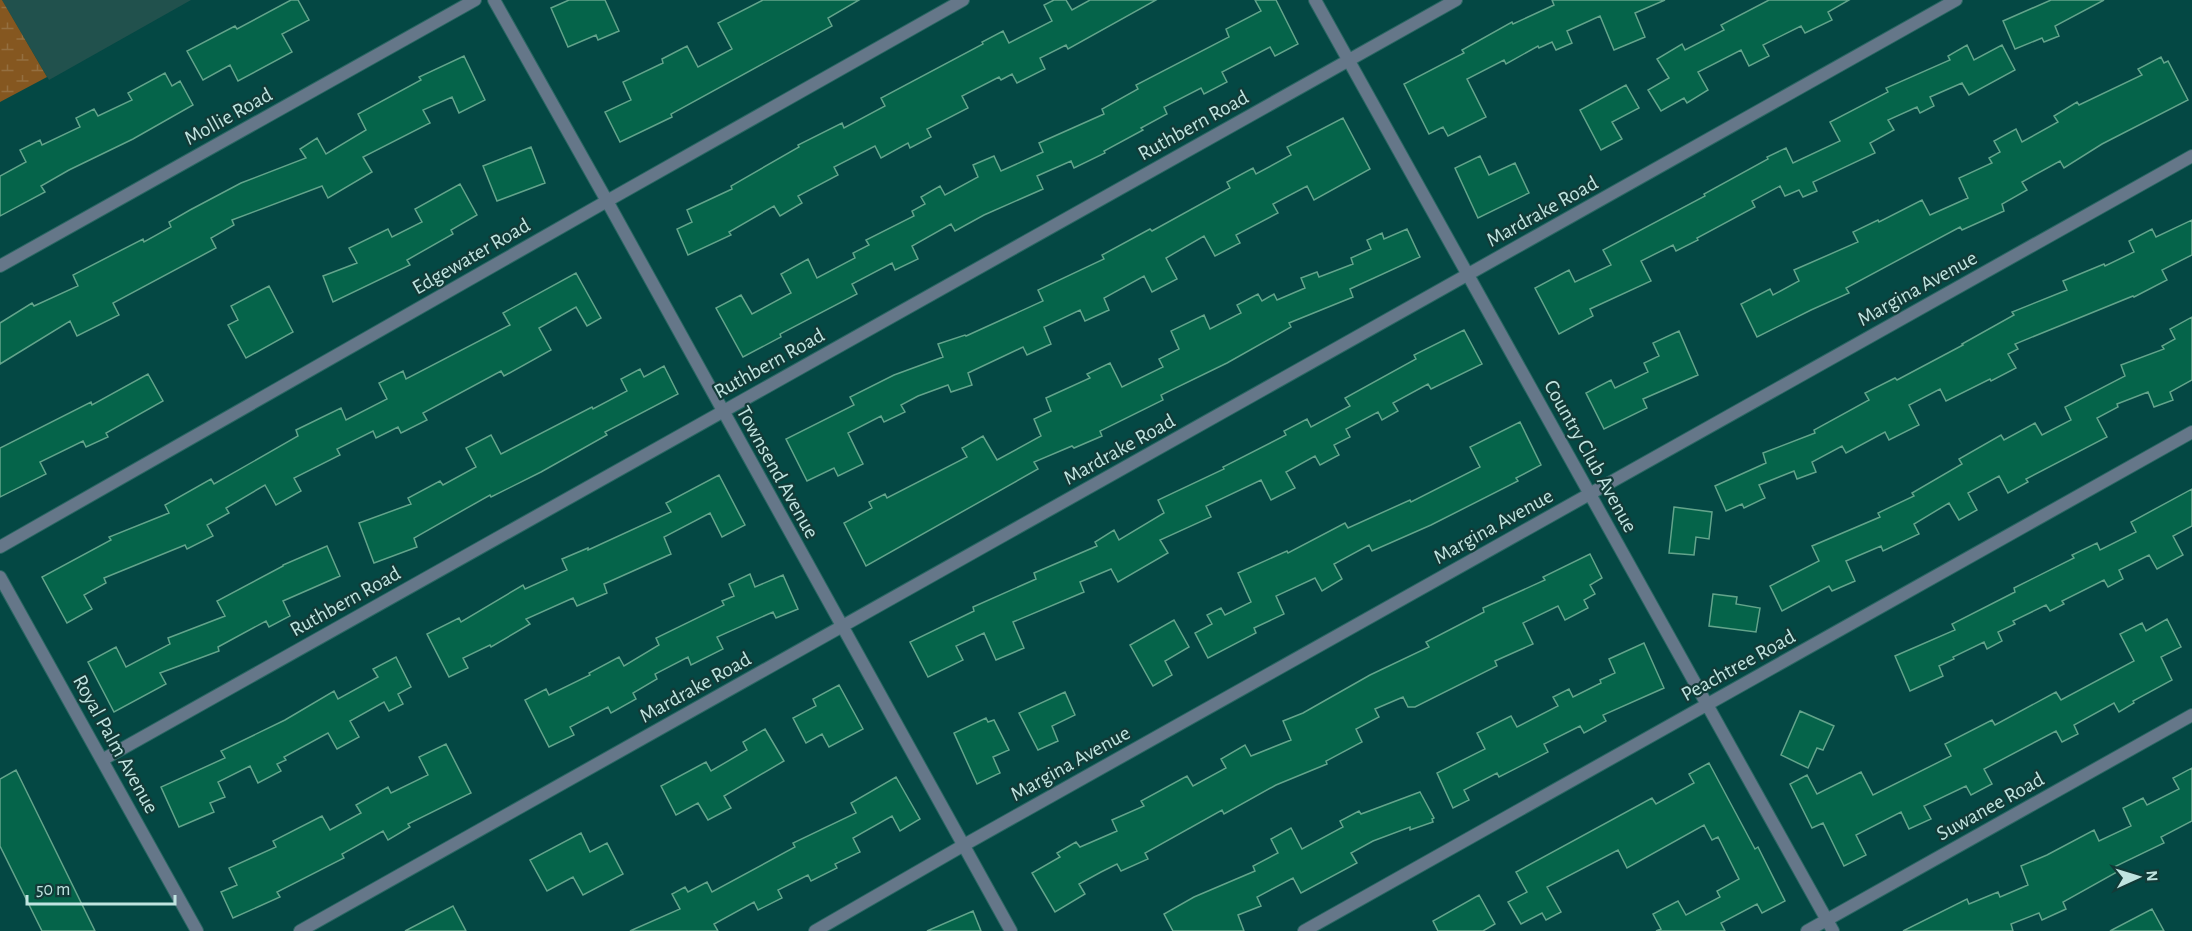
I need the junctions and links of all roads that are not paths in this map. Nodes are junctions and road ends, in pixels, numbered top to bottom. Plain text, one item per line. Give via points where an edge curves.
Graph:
1 (475, 0) edge
2 (494, 0) edge
3 (963, 0) edge
4 (1315, 0) edge
5 (1456, 0) edge
6 (1956, 0) edge
7 (1349, 60) junction
8 (2192, 156) edge
9 (607, 201) junction
10 (0, 266) edge
11 (1468, 275) junction
12 (722, 412) junction
13 (2192, 432) edge
14 (1590, 494) junction
15 (0, 547) edge
16 (0, 577) edge
17 (842, 627) junction
18 (1707, 705) junction
19 (2192, 715) edge
20 (102, 760) junction
21 (963, 845) junction
22 (1830, 925) edge
23 (197, 931) edge
24 (300, 931) edge
25 (815, 931) edge
26 (1011, 931) edge
27 (1304, 931) edge
28 (1807, 931) edge

1 - 10 street, Mollie Road
2 - 9 street, Townsend Avenue
3 - 9 street, Edgewater Road
4 - 7 street, Country Club Avenue
5 - 7 street, Ruthbern Road
6 - 11 street, Mardrake Road
7 - 11 street, Country Club Avenue
7 - 12 street, Ruthbern Road
8 - 14 street, Margina Avenue
9 - 12 street, Townsend Avenue
9 - 15 street, Edgewater Road
11 - 14 street, Country Club Avenue
11 - 17 street, Mardrake Road
12 - 17 street, Townsend Avenue
12 - 20 street, Ruthbern Road
13 - 18 street, Peachtree Road
14 - 18 street, Country Club Avenue
14 - 21 street, Margina Avenue
16 - 20 street, Royal Palm Avenue
17 - 21 street, Townsend Avenue
17 - 24 street, Mardrake Road
18 - 22 street, Country Club Avenue
18 - 27 street, Peachtree Road
19 - 22 street, Suwanee Road
20 - 23 street, Royal Palm Avenue
21 - 25 street, Margina Avenue
21 - 26 street, Townsend Avenue
22 - 28 street, Suwanee Road

